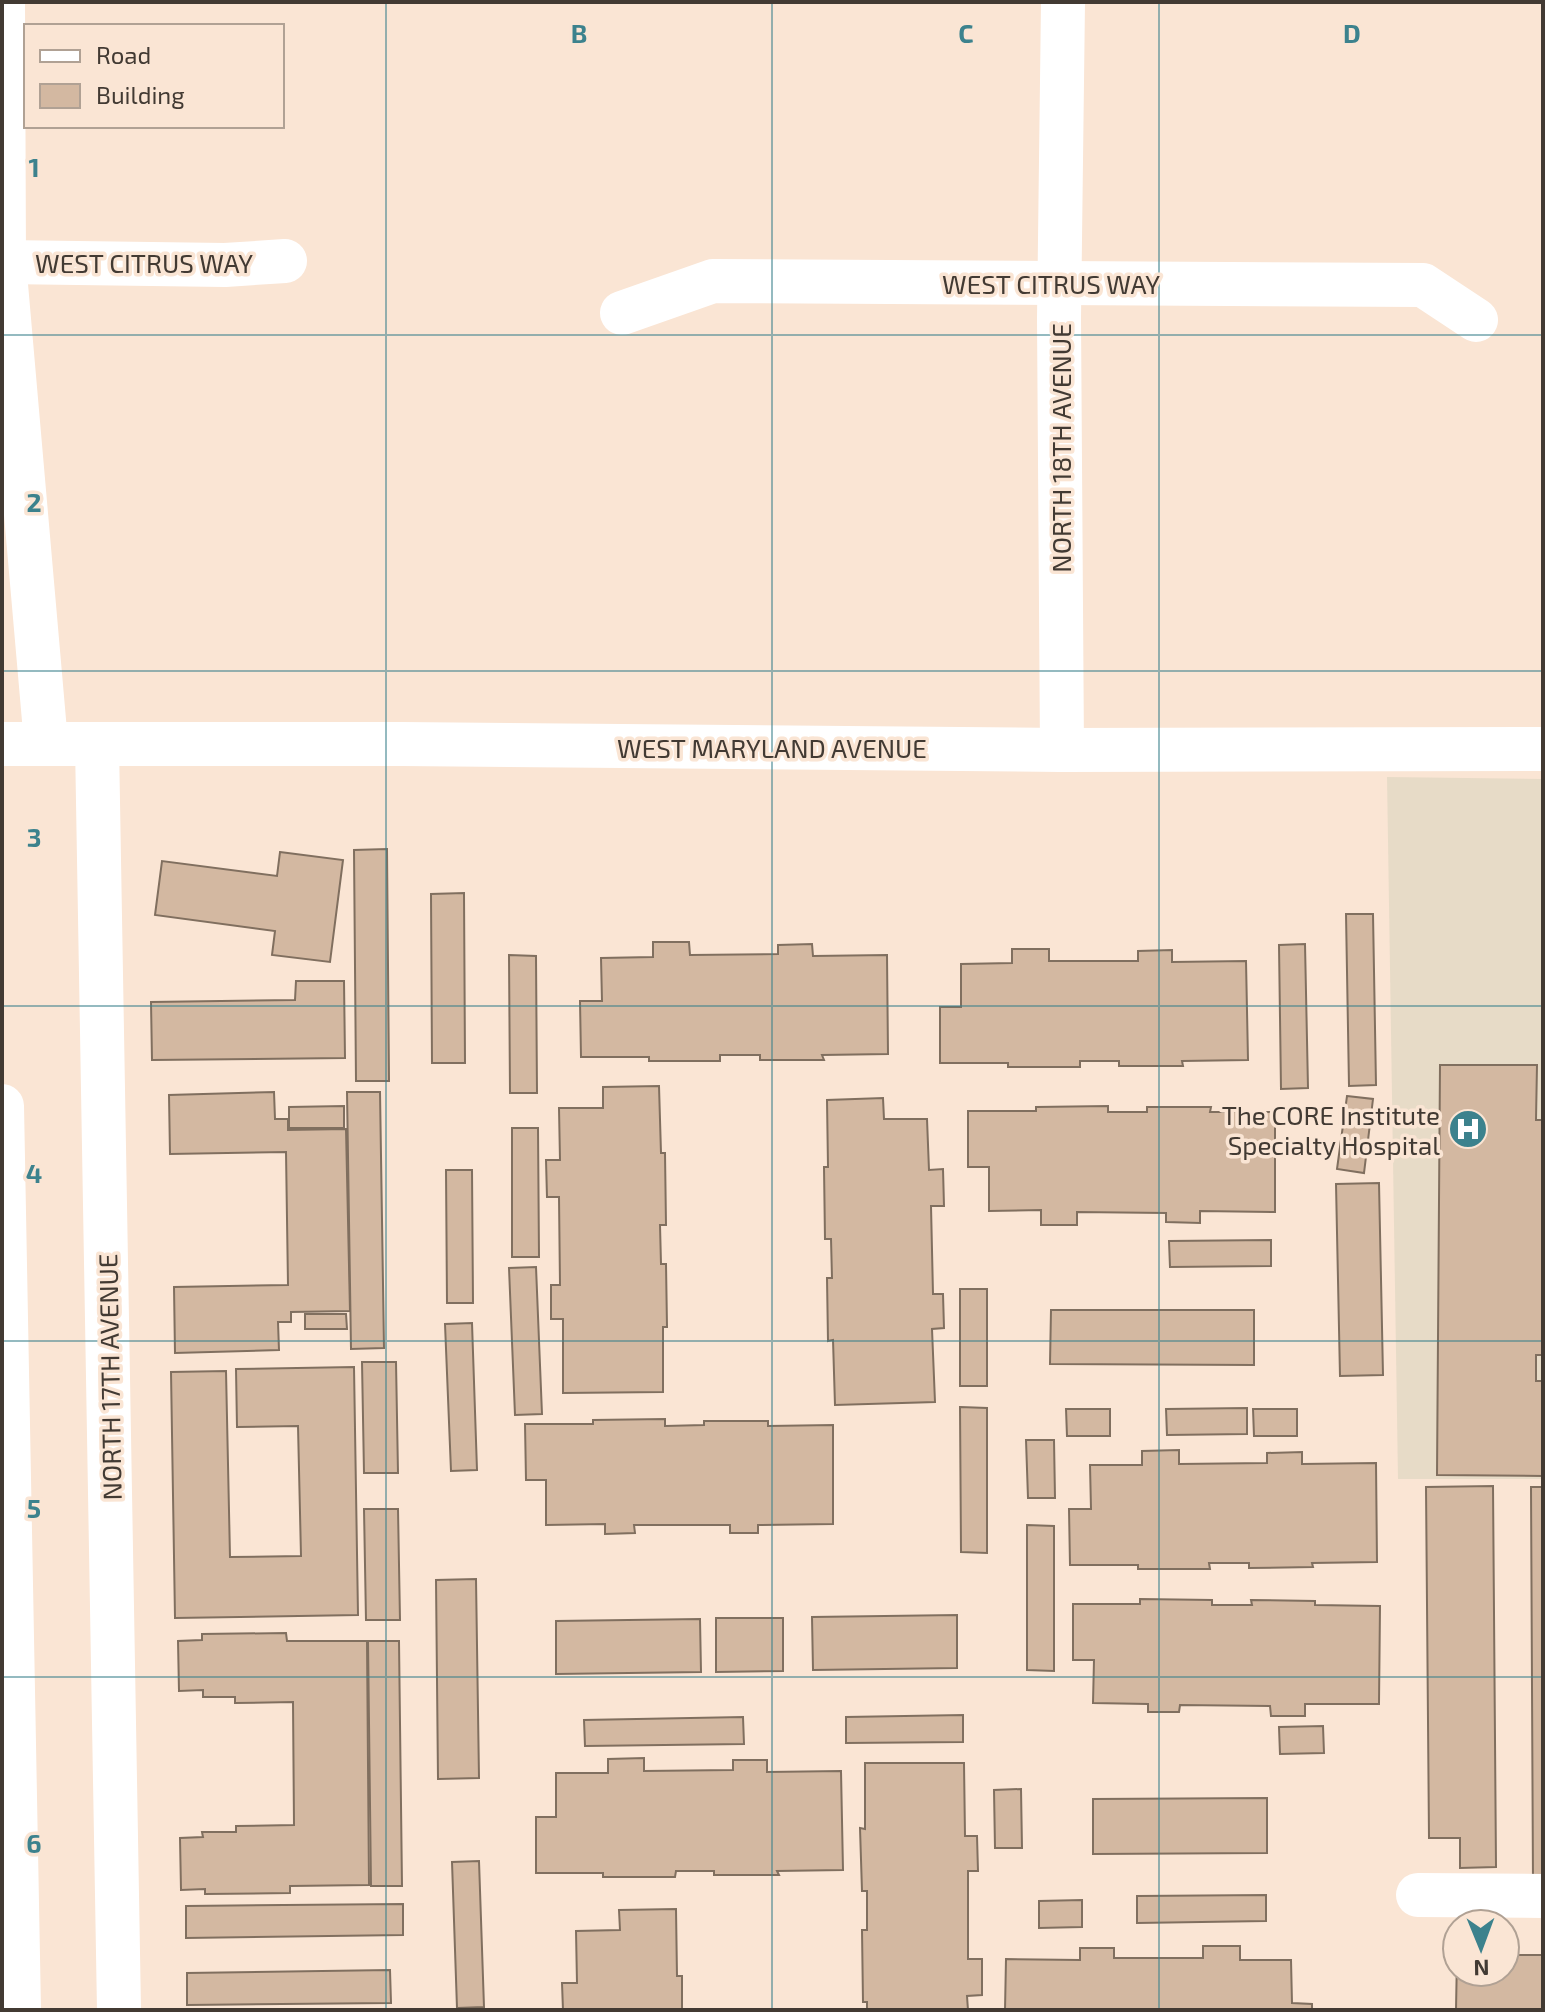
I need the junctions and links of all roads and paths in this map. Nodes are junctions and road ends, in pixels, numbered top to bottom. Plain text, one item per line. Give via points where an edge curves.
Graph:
1 (3, 2) edge
2 (1063, 2) edge
3 (285, 261) dead end
4 (4, 262) junction
5 (1059, 284) junction
6 (622, 313) dead end
7 (1476, 320) dead end
8 (46, 743) junction
9 (2, 744) edge
10 (97, 744) junction
11 (1543, 749) edge
12 (1062, 750) junction
13 (2, 1106) edge
14 (1418, 1895) dead end
15 (1543, 1896) edge
16 (19, 2010) edge
17 (119, 2010) edge

1 - 4 street
2 - 5 street, NORTH 18TH AVENUE
3 - 4 street, WEST CITRUS WAY
4 - 8 street
5 - 6 street, WEST CITRUS WAY via 713,281
5 - 7 street, WEST CITRUS WAY via 1423,285
5 - 12 street, NORTH 18TH AVENUE
8 - 9 street, WEST MARYLAND AVENUE
8 - 10 street, WEST MARYLAND AVENUE
10 - 12 street, WEST MARYLAND AVENUE
10 - 17 street, NORTH 17TH AVENUE
11 - 12 street, WEST MARYLAND AVENUE
13 - 16 street
14 - 15 street

